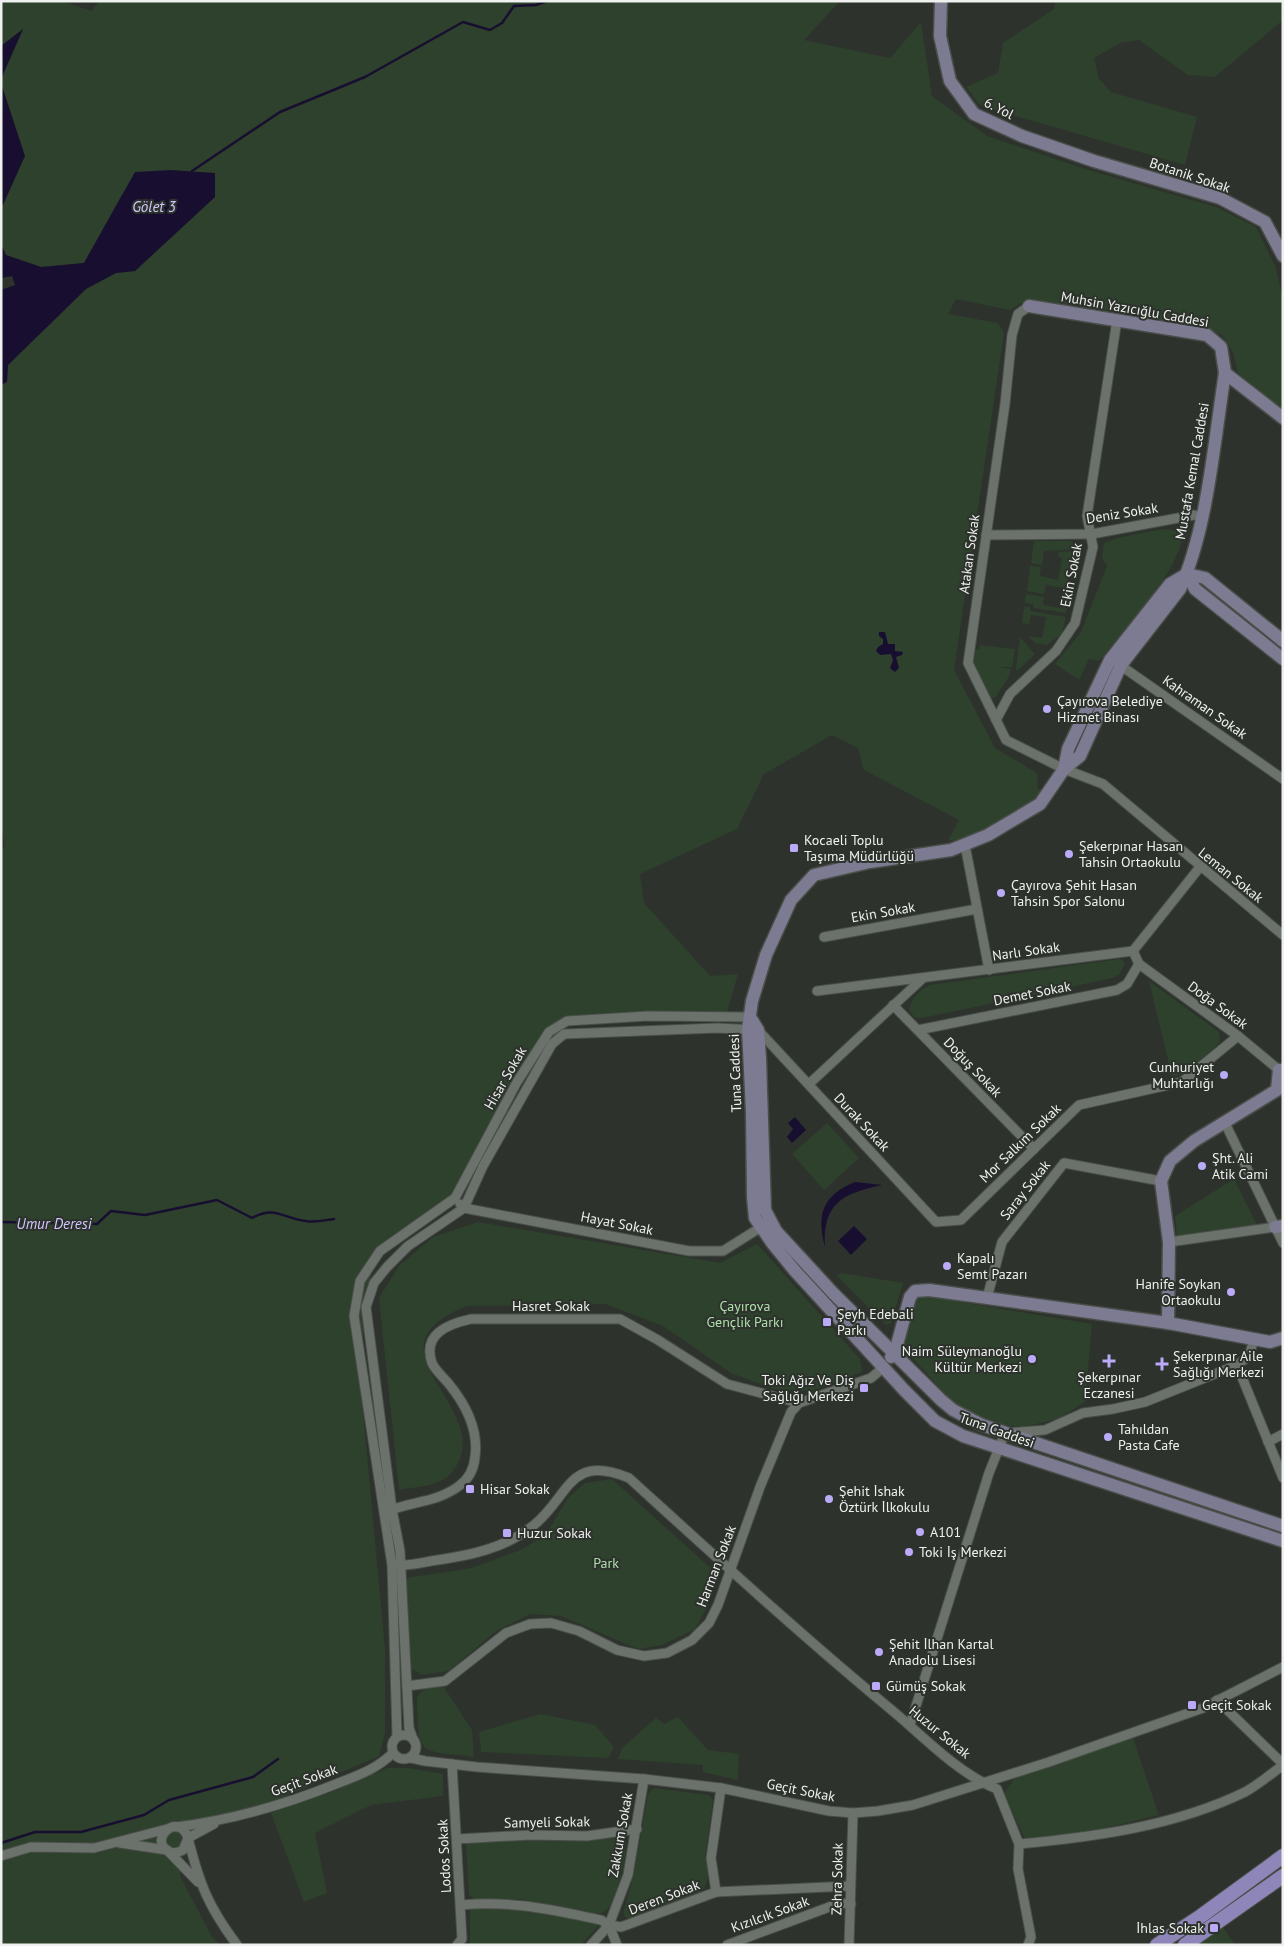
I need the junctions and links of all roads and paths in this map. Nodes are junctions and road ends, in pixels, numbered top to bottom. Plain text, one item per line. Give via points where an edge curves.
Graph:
1 (941, 1) edge
2 (1094, 162) joint
3 (1283, 256) edge
4 (1029, 306) joint
5 (1117, 320) junction
6 (1225, 373) junction
7 (1283, 418) edge
8 (1202, 517) junction
9 (1092, 534) junction
10 (986, 535) junction
11 (1187, 574) junction
12 (1283, 641) edge
13 (1283, 659) edge
14 (1115, 663) junction
15 (996, 720) junction
16 (1064, 769) junction
17 (1283, 779) edge
18 (966, 845) junction
19 (1200, 867) junction
20 (977, 909) junction
21 (1283, 935) edge
22 (824, 937) dead end
23 (1133, 951) junction
24 (1140, 964) junction
25 (989, 970) junction
26 (922, 979) junction
27 (817, 992) dead end
28 (893, 1005) junction
29 (752, 1026) junction
30 (918, 1030) junction
31 (1238, 1036) junction
32 (1282, 1070) edge
33 (808, 1084) junction
34 (1225, 1123) junction
35 (1034, 1149) junction
36 (1161, 1181) junction
37 (455, 1198) junction
38 (464, 1208) junction
39 (961, 1220) joint
40 (766, 1224) junction
41 (1279, 1226) edge
42 (1169, 1242) junction
43 (1283, 1243) edge
44 (987, 1298) junction
45 (1168, 1323) junction
46 (1283, 1338) edge
47 (1254, 1339) junction
48 (895, 1352) junction
49 (1237, 1365) junction
50 (884, 1368) junction
51 (799, 1403) junction
52 (1005, 1433) junction
53 (1283, 1434) edge
54 (1268, 1442) junction
55 (999, 1448) junction
56 (1283, 1478) edge
57 (392, 1509) junction
58 (383, 1513) junction
59 (1283, 1526) edge
60 (1283, 1541) edge
61 (397, 1566) junction
62 (730, 1570) junction
63 (1283, 1667) edge
64 (407, 1686) junction
65 (1217, 1700) junction
66 (910, 1725) junction
67 (397, 1736) junction
68 (413, 1738) junction
69 (393, 1753) junction
70 (411, 1758) junction
71 (452, 1764) junction
72 (1283, 1765) edge
73 (644, 1779) junction
74 (981, 1782) junction
75 (720, 1788) junction
76 (852, 1813) junction
77 (219, 1822) junction
78 (173, 1828) junction
79 (637, 1829) junction
80 (188, 1838) junction
81 (457, 1839) junction
82 (117, 1843) junction
83 (1018, 1844) junction
84 (166, 1850) junction
85 (1, 1856) edge
86 (1283, 1856) edge
87 (1283, 1876) edge
88 (199, 1883) junction
89 (850, 1886) junction
90 (716, 1892) junction
91 (851, 1904) junction
92 (461, 1905) junction
93 (609, 1925) junction
94 (237, 1945) edge
95 (457, 1945) edge
96 (591, 1945) edge
97 (617, 1945) edge
98 (727, 1945) edge
99 (849, 1945) edge
100 (1028, 1945) edge
101 (1157, 1945) edge
102 (1186, 1945) edge

1 - 2 street, 6. Yol via 940,36 950,80 974,114 1022,136
2 - 3 street, Botanik Sokak via 1220,198 1265,222
4 - 5 street, Muhsin Yazıcığlu Caddesi
4 - 10 street, Atakan Sokak via 1018,314 1012,335
5 - 6 street, Muhsin Yazıcığlu Caddesi via 1207,335 1221,347
5 - 9 street, Ekin Sokak via 1088,516
6 - 7 street
6 - 8 street, Mustafa Kemal Caddesi
8 - 9 street, Deniz Sokak via 1194,515
8 - 11 street, Mustafa Kemal Caddesi
9 - 10 street, Deniz Sokak
9 - 15 street, Ekin Sokak via 1093,547 1075,623 1056,651 1010,694
10 - 15 street, Atakan Sokak via 968,663
11 - 12 street via 1205,578
11 - 13 street via 1195,589
11 - 14 street, Mustafa Kemal Caddesi via 1180,589
14 - 16 street, Mustafa Kemal Caddesi via 1080,756
14 - 17 street, Kahraman Sokak
15 - 16 street, Atakan Sokak via 1006,740
16 - 18 street, Mustafa Kemal Caddesi via 1040,804
16 - 19 street, Leman Sokak via 1103,784
18 - 20 street
18 - 29 street, Mustafa Kemal Caddesi via 814,875 791,900 766,955
19 - 21 street, Leman Sokak
19 - 23 street
20 - 22 street, Ekin Sokak
20 - 25 street
23 - 24 street
23 - 25 street, Narlı Sokak
24 - 30 street, Demet Sokak via 1127,984 1116,990
24 - 31 street, Doğa Sokak
25 - 26 street, Narlı Sokak
26 - 27 street, Narlı Sokak
26 - 28 street
28 - 30 street, Doğuş Sokak
28 - 33 street
29 - 33 street, Durak Sokak
29 - 37 street, Hisar Sokak via 648,1016 567,1021 549,1032
29 - 38 street, Hisar Sokak via 564,1034 552,1044 483,1166
29 - 40 street, Tuna Caddesi via 752,1197 756,1218
30 - 35 street, Doğuş Sokak
31 - 32 street, Doğa Sokak
31 - 35 street, Mor Salkım Sokak via 1182,1082 1079,1105
32 - 34 street via 1277,1090
33 - 39 street, Durak Sokak via 936,1222
34 - 36 street via 1170,1161
34 - 41 street
35 - 39 street, Mor Salkım Sokak
36 - 42 street
36 - 44 street, Saray Sokak via 1064,1163 1002,1242
37 - 38 street
37 - 58 street, Hisar Sokak via 380,1251 360,1281 354,1316
38 - 40 street, Hayat Sokak via 689,1251 723,1252
38 - 57 street, Hisar Sokak via 408,1246 387,1267 374,1282 366,1307
40 - 48 street, Tuna Caddesi
40 - 50 street, Tuna Caddesi via 795,1271
41 - 42 street
41 - 43 street
42 - 45 street
44 - 45 street
44 - 48 street via 915,1290 910,1297
45 - 47 street
46 - 47 street via 1270,1342
47 - 49 street via 1249,1356
48 - 50 street
48 - 52 street, Tuna Caddesi via 953,1410
49 - 52 street via 1144,1402 1083,1413 1046,1430
49 - 54 street
50 - 51 street via 871,1378
50 - 55 street, Tuna Caddesi via 934,1421 962,1436
51 - 57 street, Hasret Sokak via 727,1384 620,1319 470,1319 450,1324 438,1331 430,1350 433,1364 459,1397 474,1426 474,1468 461,1485 439,1498
51 - 62 street, Harman Sokak via 787,1420
52 - 55 street
52 - 59 street, Tuna Caddesi
53 - 54 street
54 - 56 street
55 - 60 street, Tuna Caddesi
55 - 66 street
57 - 58 street, Hasret Sokak
57 - 61 street, Hisar Sokak
58 - 61 street, Hisar Sokak
61 - 62 street, Huzur Sokak via 461,1556 502,1544 535,1524 572,1480 592,1471 610,1470 629,1478
61 - 64 street, Hisar Sokak
61 - 67 street, Hisar Sokak
62 - 64 street, Harman Sokak via 708,1623 692,1640 667,1653 644,1656 616,1650 570,1628 530,1624 506,1633 445,1681
62 - 66 street, Huzur Sokak via 815,1648
63 - 65 street, Geçit Sokak
64 - 68 street, Hisar Sokak via 409,1728
65 - 72 street
65 - 74 street, Geçit Sokak via 1203,1708 1049,1762
66 - 74 street, Huzur Sokak
67 - 68 street
67 - 69 street via 392,1745
68 - 70 street via 417,1747
69 - 70 street via 399,1759
69 - 77 street, Geçit Sokak via 378,1766 293,1801
70 - 71 street, Geçit Sokak
71 - 73 street, Geçit Sokak
71 - 81 street, Lodos Sokak
72 - 83 street via 1246,1791 1185,1814 1095,1836
73 - 75 street, Geçit Sokak
73 - 79 street, Zakkum Sokak
74 - 76 street, Geçit Sokak via 913,1805
74 - 83 street, Huzur Sokak via 998,1789
75 - 76 street, Geçit Sokak
75 - 90 street via 711,1858
76 - 89 street, Zehra Sokak
77 - 78 street
77 - 80 street
78 - 80 street via 182,1829
78 - 82 street
78 - 84 street via 162,1838
79 - 81 street, Samyeli Sokak via 587,1836
79 - 93 street, Zakkum Sokak via 628,1874
80 - 84 street via 186,1847 179,1852
80 - 88 street
81 - 92 street, Lodos Sokak
82 - 84 street
82 - 85 street via 94,1848 31,1847
83 - 100 street, Huzur Sokak via 1018,1869 1031,1937
84 - 88 street
86 - 101 main road
87 - 102 main road
88 - 94 street via 213,1911
89 - 90 street, Deren Sokak
89 - 91 street, Zehra Sokak
90 - 93 street, Deren Sokak via 621,1927
91 - 98 street, Kızılcık Sokak via 840,1903
91 - 99 street, Zehra Sokak
92 - 93 street, Deren Sokak via 519,1904 601,1920
92 - 95 street, Lodos Sokak via 462,1939
93 - 96 street, Zakkum Sokak
93 - 97 street

